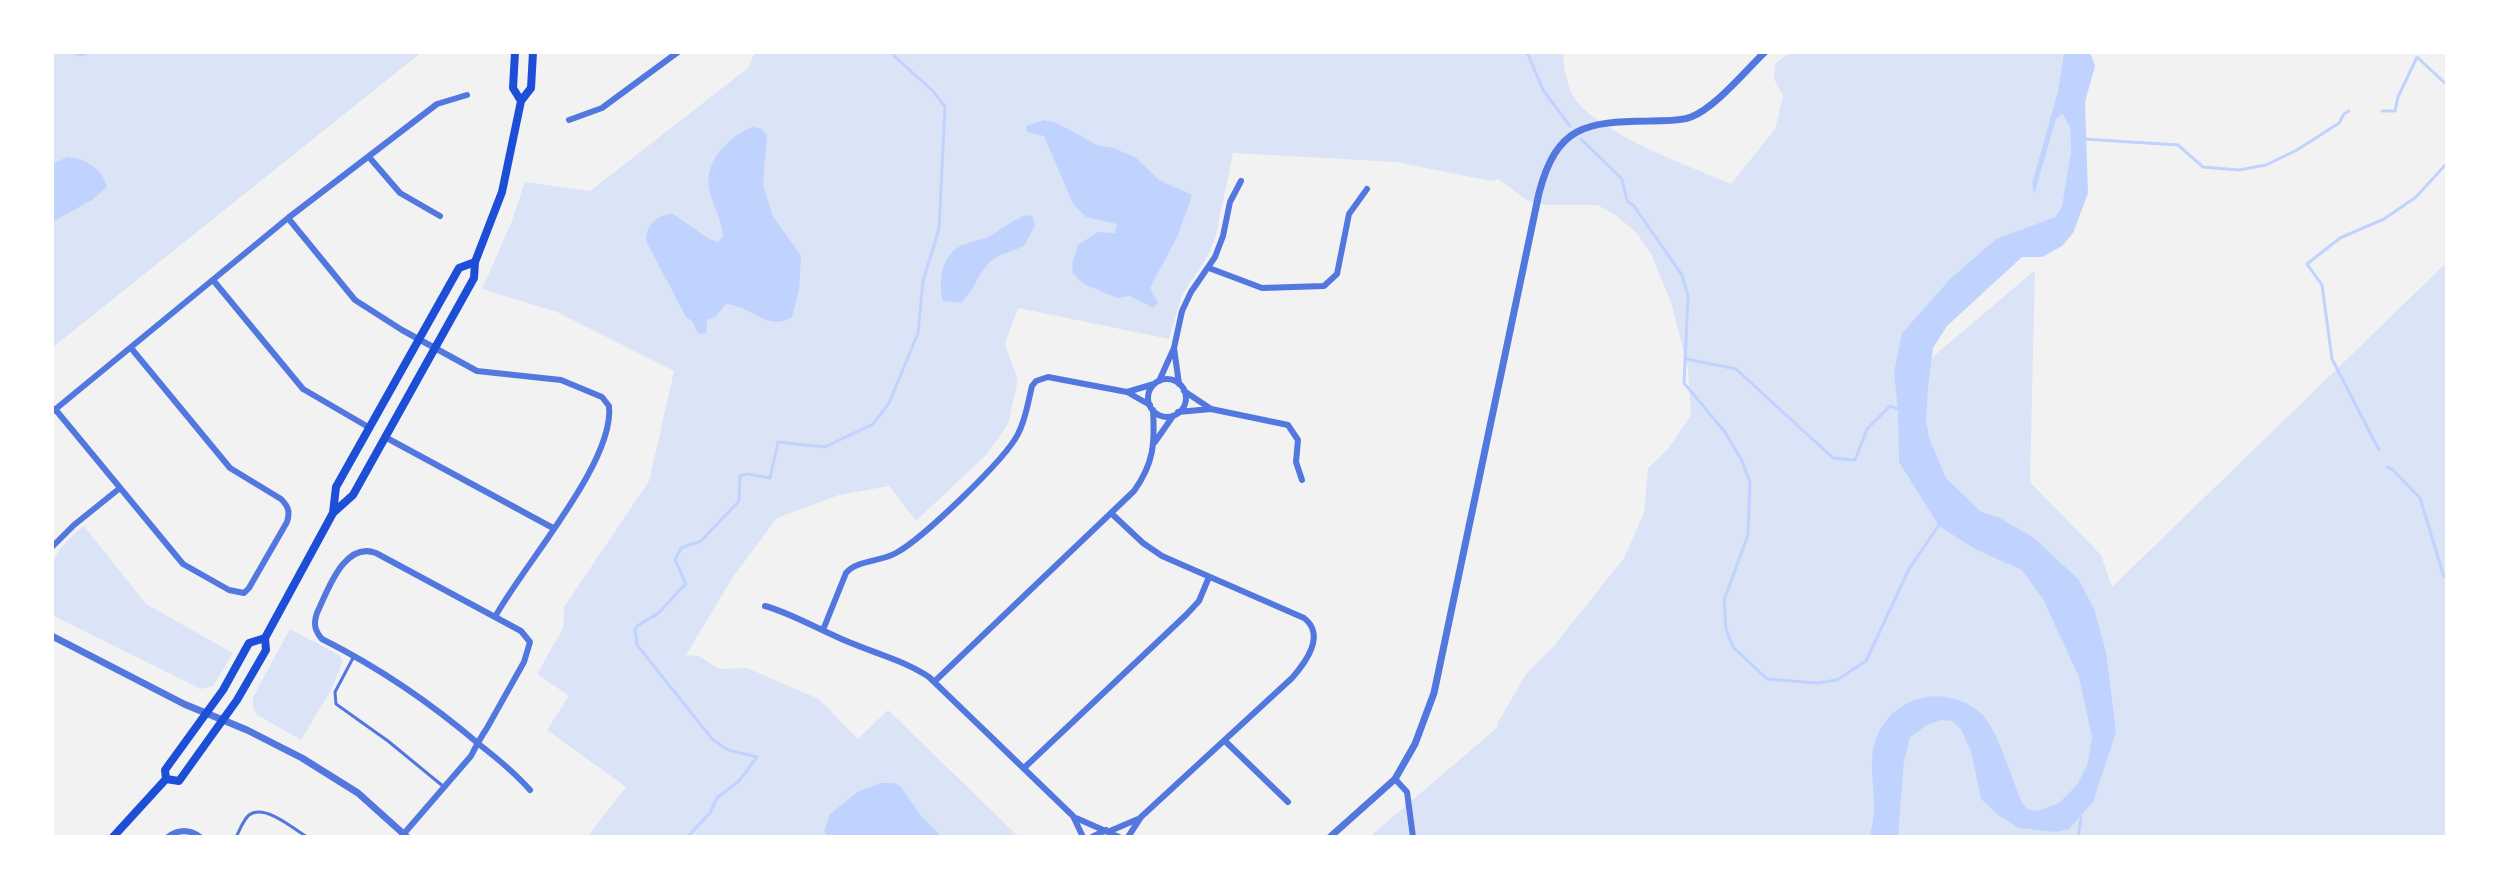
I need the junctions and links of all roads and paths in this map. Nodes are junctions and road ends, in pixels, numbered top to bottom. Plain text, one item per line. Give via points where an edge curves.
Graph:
1 (515, 52) edge
2 (533, 52) edge
3 (678, 52) edge
4 (1765, 52) edge
5 (467, 95) dead end
6 (521, 101) junction
7 (569, 120) dead end
8 (369, 157) junction
9 (1241, 181) dead end
10 (1367, 189) dead end
11 (440, 216) dead end
12 (288, 218) junction
13 (475, 262) junction
14 (1209, 268) junction
15 (213, 280) junction
16 (419, 340) junction
17 (131, 348) junction
18 (435, 348) junction
19 (1174, 348) junction
20 (1156, 382) junction
21 (1180, 384) junction
22 (1184, 391) junction
23 (1127, 392) junction
24 (1151, 408) junction
25 (1211, 409) junction
26 (54, 411) edge
27 (1176, 414) junction
28 (370, 428) junction
29 (385, 437) junction
30 (1155, 442) junction
31 (1302, 480) dead end
32 (120, 488) junction
33 (333, 513) junction
34 (1112, 514) junction
35 (553, 528) junction
36 (52, 547) edge
37 (1209, 577) junction
38 (765, 606) dead end
39 (495, 617) junction
40 (823, 630) junction
41 (52, 636) edge
42 (265, 638) junction
43 (355, 656) junction
44 (934, 682) junction
45 (207, 713) junction
46 (224, 720) junction
47 (1225, 741) junction
48 (478, 743) junction
49 (1024, 768) junction
50 (166, 779) junction
51 (1395, 779) junction
52 (444, 787) junction
53 (530, 790) dead end
54 (1288, 802) dead end
55 (1073, 816) junction
56 (1141, 817) junction
57 (1108, 831) junction
58 (404, 836) edge
59 (113, 837) edge
60 (168, 837) edge
61 (200, 837) edge
62 (236, 837) edge
63 (307, 837) edge
64 (1083, 837) edge
65 (1092, 837) edge
66 (1119, 837) edge
67 (1128, 837) edge
68 (1330, 837) edge
69 (1413, 837) edge

1 - 6 main road via 513,88
2 - 6 main road via 531,88
3 - 7 street via 602,108
4 - 51 street via 1693,116 1593,124 1570,135 1551,158 1536,207 1438,680 1415,744
5 - 8 street via 437,104
6 - 13 main road via 502,192
8 - 11 street via 400,193
8 - 12 street
9 - 14 street
10 - 14 street via 1349,214 1337,274 1327,284 1268,289
12 - 15 street
12 - 16 street via 355,300
13 - 16 main road via 459,268
13 - 18 main road via 474,278
14 - 19 street via 1186,301
15 - 17 street
15 - 28 street via 303,389
16 - 18 street
16 - 28 main road
17 - 26 street
17 - 32 street via 230,468 281,499 290,514 249,588 237,593 183,564
18 - 29 main road
18 - 35 street via 477,371 561,380 606,401 609,418 601,452
19 - 20 street
19 - 21 street
20 - 21 street via 1170,379
20 - 23 street
20 - 24 street via 1148,394
21 - 22 street
22 - 25 street
22 - 27 street
23 - 24 street
23 - 40 street via 1048,377 1036,381 1019,433 998,463 911,543 850,568
24 - 27 street via 1162,416
24 - 30 street
25 - 27 street
25 - 31 street via 1288,425 1298,440 1296,462
26 - 32 street
27 - 30 street
28 - 33 main road via 336,487
29 - 33 main road via 353,495
29 - 35 street
30 - 34 street via 1142,480
32 - 36 street
33 - 42 main road
34 - 37 street via 1156,553
34 - 44 street
35 - 39 street
37 - 47 street via 1304,618 1314,636 1300,669
37 - 49 street via 1186,615
38 - 40 street
39 - 43 street via 364,549 348,558 314,620 322,639
39 - 48 street via 527,636 529,651
40 - 44 street via 907,664
41 - 45 street
42 - 45 main road via 249,643
42 - 46 main road via 266,650
43 - 48 street via 406,687
43 - 52 lane via 335,692 336,704
44 - 49 street
45 - 46 street
45 - 50 main road via 165,770
46 - 50 main road via 179,781
46 - 58 street via 331,775
47 - 54 street
47 - 56 street
48 - 52 street
48 - 53 street
49 - 55 street
50 - 59 main road
51 - 68 street
51 - 69 street via 1407,792
52 - 58 street
55 - 57 street
55 - 64 street
56 - 57 street
56 - 67 street
57 - 65 street
57 - 66 street
60 - 61 street via 187,831
62 - 63 lane via 246,817 262,811

